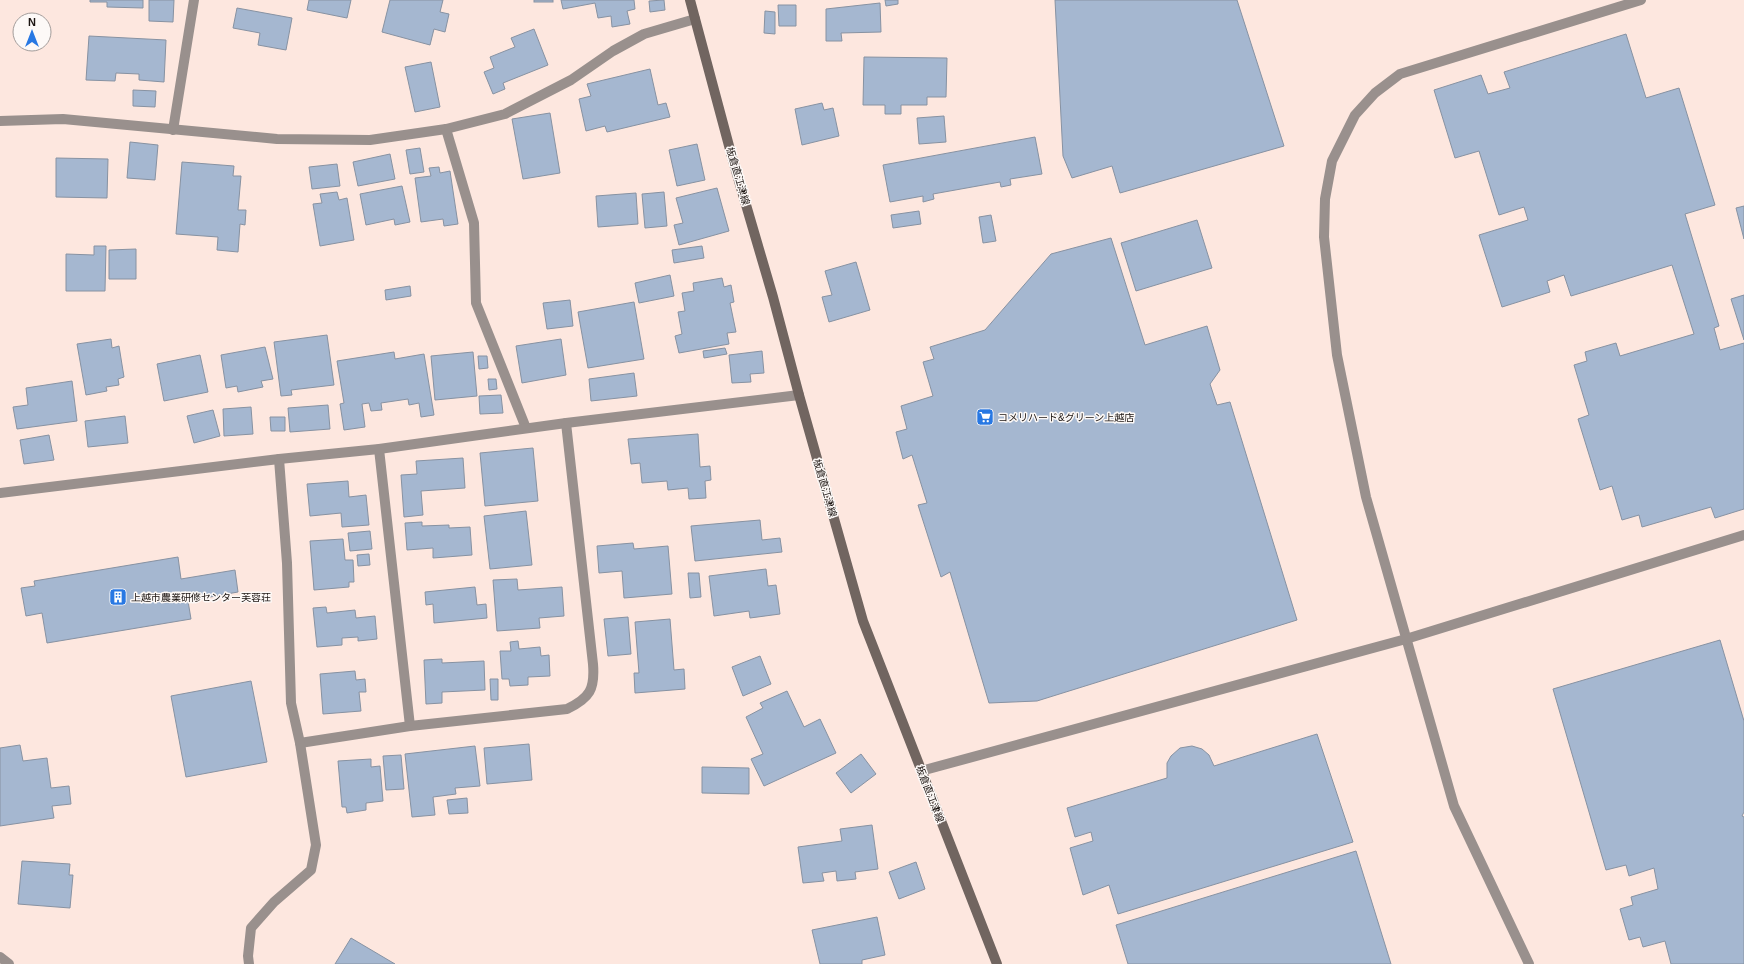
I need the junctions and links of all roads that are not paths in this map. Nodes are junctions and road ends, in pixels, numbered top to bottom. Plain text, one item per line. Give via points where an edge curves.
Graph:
1 (194, 0) edge
2 (690, 0) edge
3 (1640, 0) edge
4 (695, 19) junction
5 (0, 121) edge
6 (446, 129) junction
7 (174, 130) junction
8 (799, 395) junction
9 (566, 423) junction
10 (526, 428) junction
11 (379, 449) junction
12 (279, 458) junction
13 (0, 493) edge
14 (1744, 535) edge
15 (1406, 639) junction
16 (410, 726) junction
17 (300, 743) junction
18 (921, 771) junction
19 (0, 957) edge
20 (9, 964) edge
21 (249, 964) edge
22 (996, 964) edge
23 (1529, 964) edge

1 - 7 street
2 - 4 main road, 板倉直江津線
3 - 15 street via 1400,74 1375,93 1355,115 1332,161 1325,199 1324,237 1336,355 1366,497
4 - 6 street via 644,34 613,51 571,80 505,114
4 - 8 main road, 板倉直江津線
5 - 7 street via 63,119
6 - 7 street via 370,140 276,139
6 - 10 street via 474,223 476,303
8 - 9 street
8 - 18 main road, 板倉直江津線 via 863,621
9 - 10 street
9 - 16 street via 593,664 594,678 591,691 581,703 567,709
10 - 11 street
11 - 12 street
11 - 16 street
12 - 13 street
12 - 17 street via 287,563 291,703
14 - 15 street
15 - 18 street
15 - 23 street via 1454,806
16 - 17 street
17 - 21 street via 316,845 311,870 274,902 252,928
18 - 22 main road, 板倉直江津線
19 - 20 street

